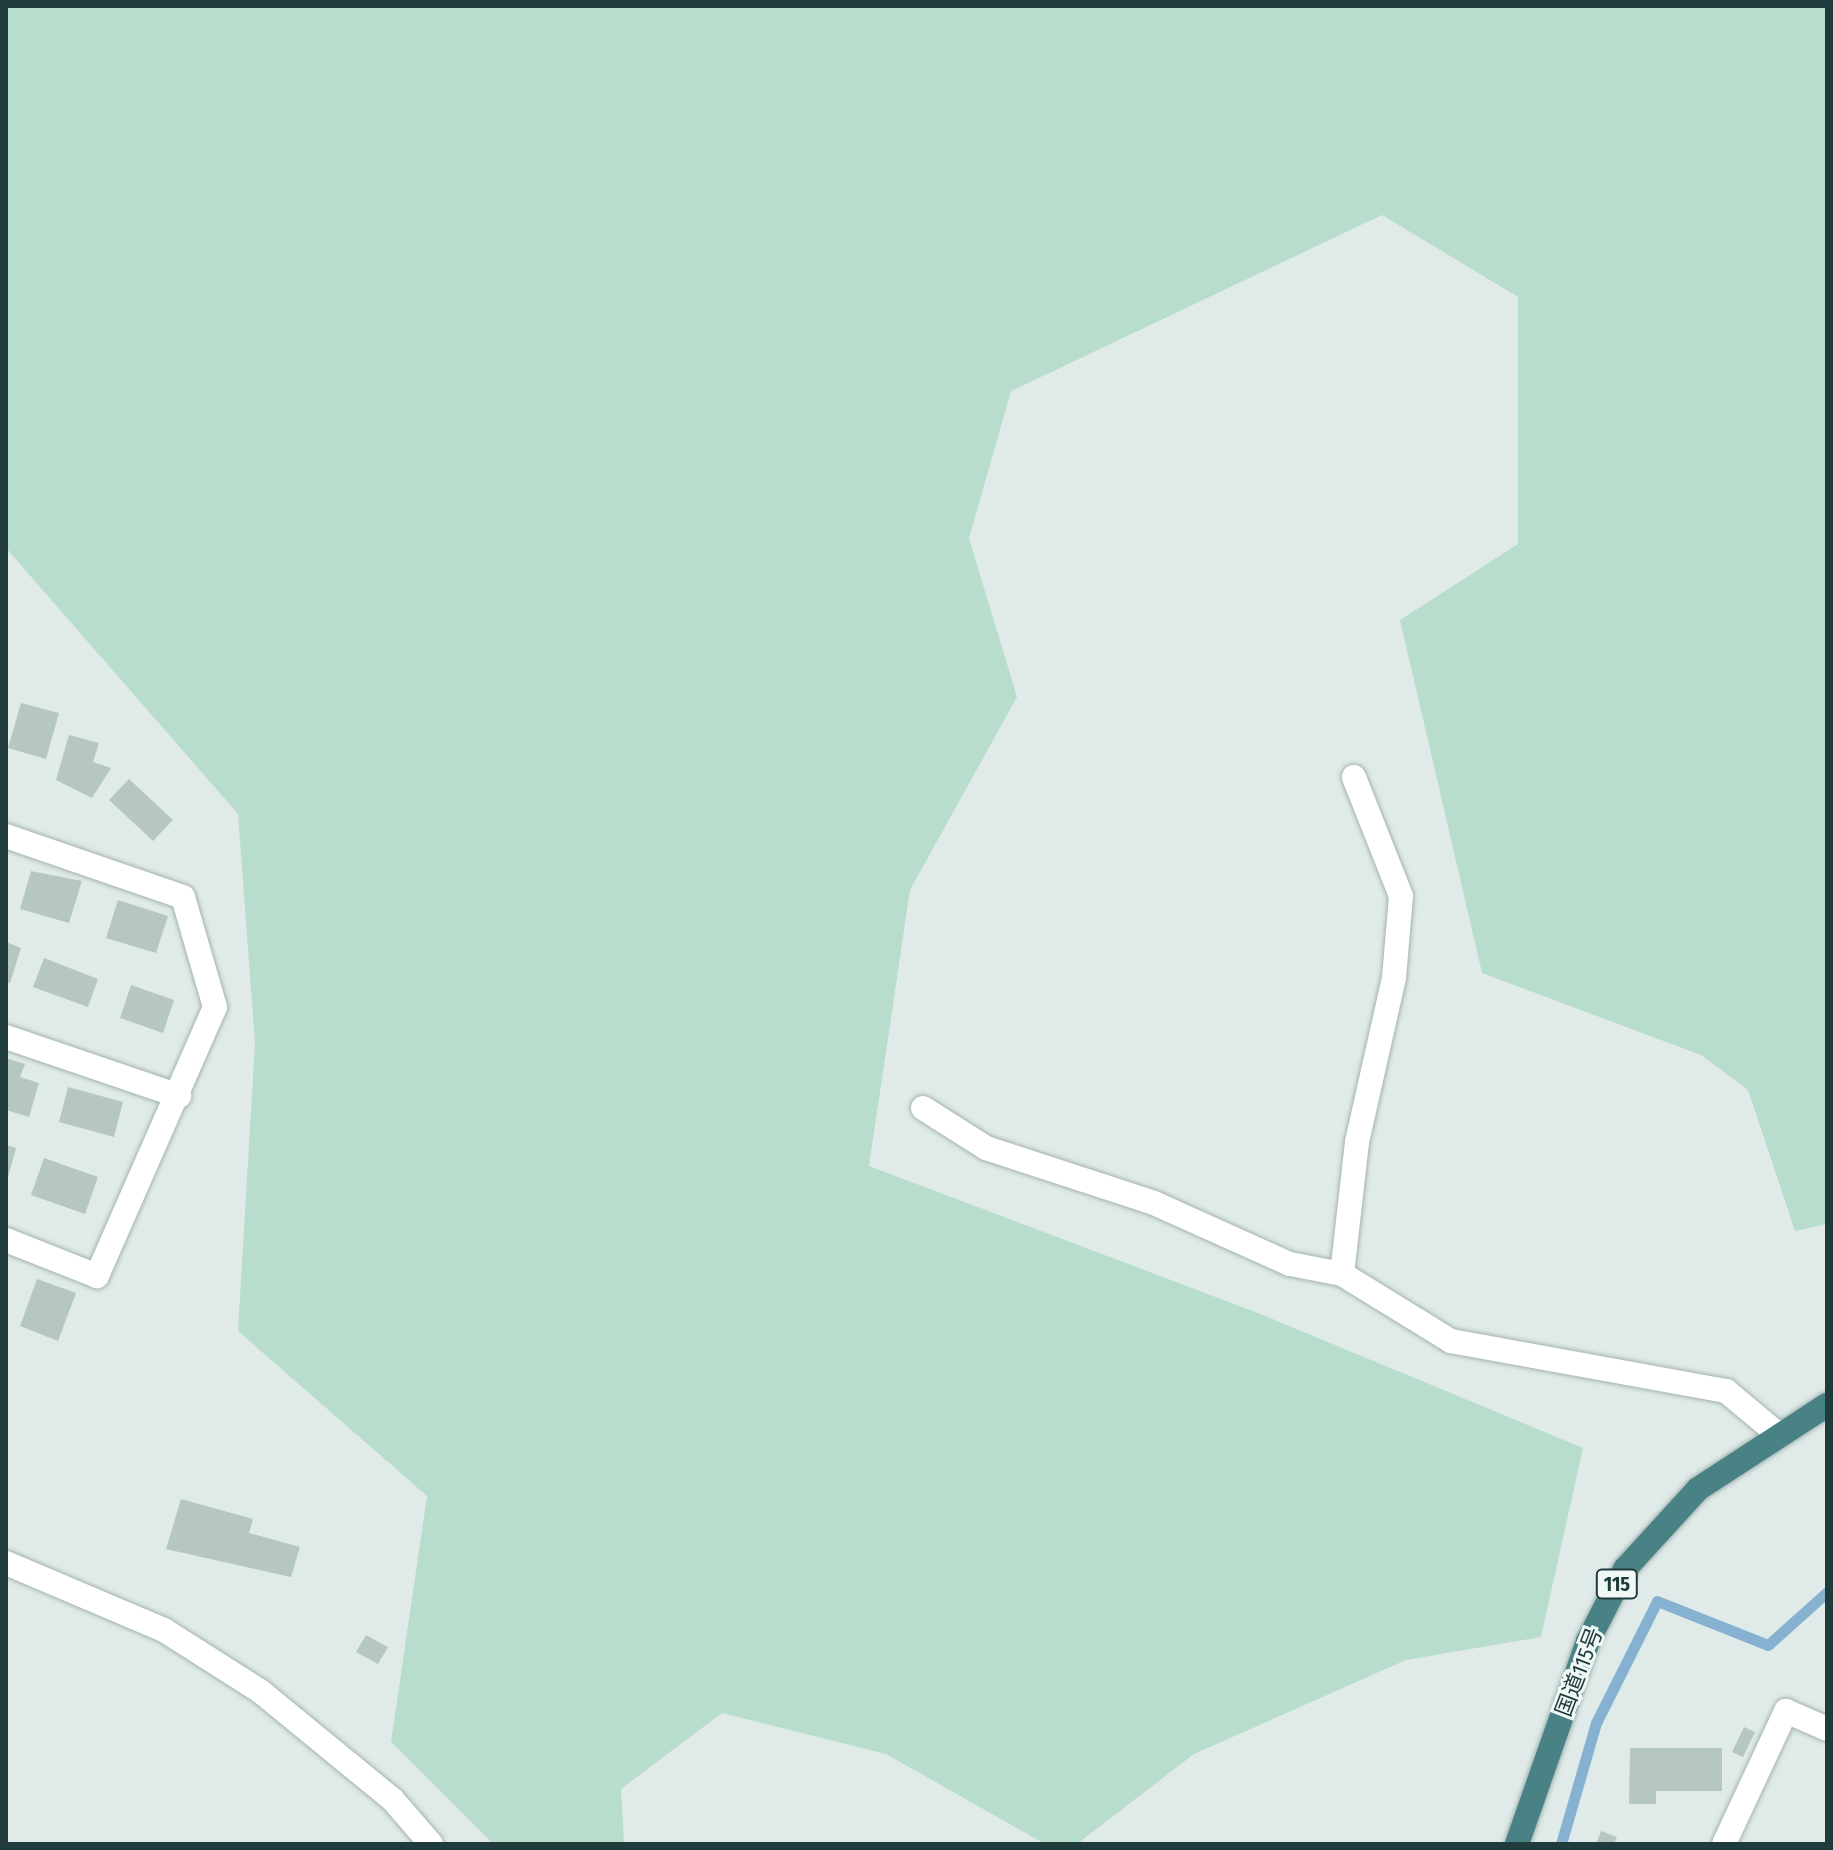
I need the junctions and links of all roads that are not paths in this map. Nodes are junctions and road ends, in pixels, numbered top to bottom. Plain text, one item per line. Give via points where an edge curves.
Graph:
1 (1354, 777) dead end
2 (6, 836) edge
3 (6, 1037) edge
4 (179, 1096) junction
5 (923, 1108) dead end
6 (6, 1240) edge
7 (1342, 1274) junction
8 (1827, 1405) edge
9 (1779, 1435) junction
10 (6, 1563) edge
11 (1827, 1729) edge
12 (431, 1844) edge
13 (1517, 1844) edge
14 (1724, 1844) edge

1 - 7 street via 1401,896 1394,978 1357,1142
2 - 4 street via 183,897 215,1007
3 - 4 street
4 - 6 street via 97,1276
5 - 7 street via 986,1148 1154,1203 1290,1264
7 - 9 street via 1451,1341 1726,1391
8 - 9 highway, 国道115号 / 115
9 - 13 highway, 国道115号 / 115 via 1698,1489 1625,1569 1588,1641
10 - 12 street via 164,1630 260,1691 393,1800
11 - 14 street via 1786,1711

